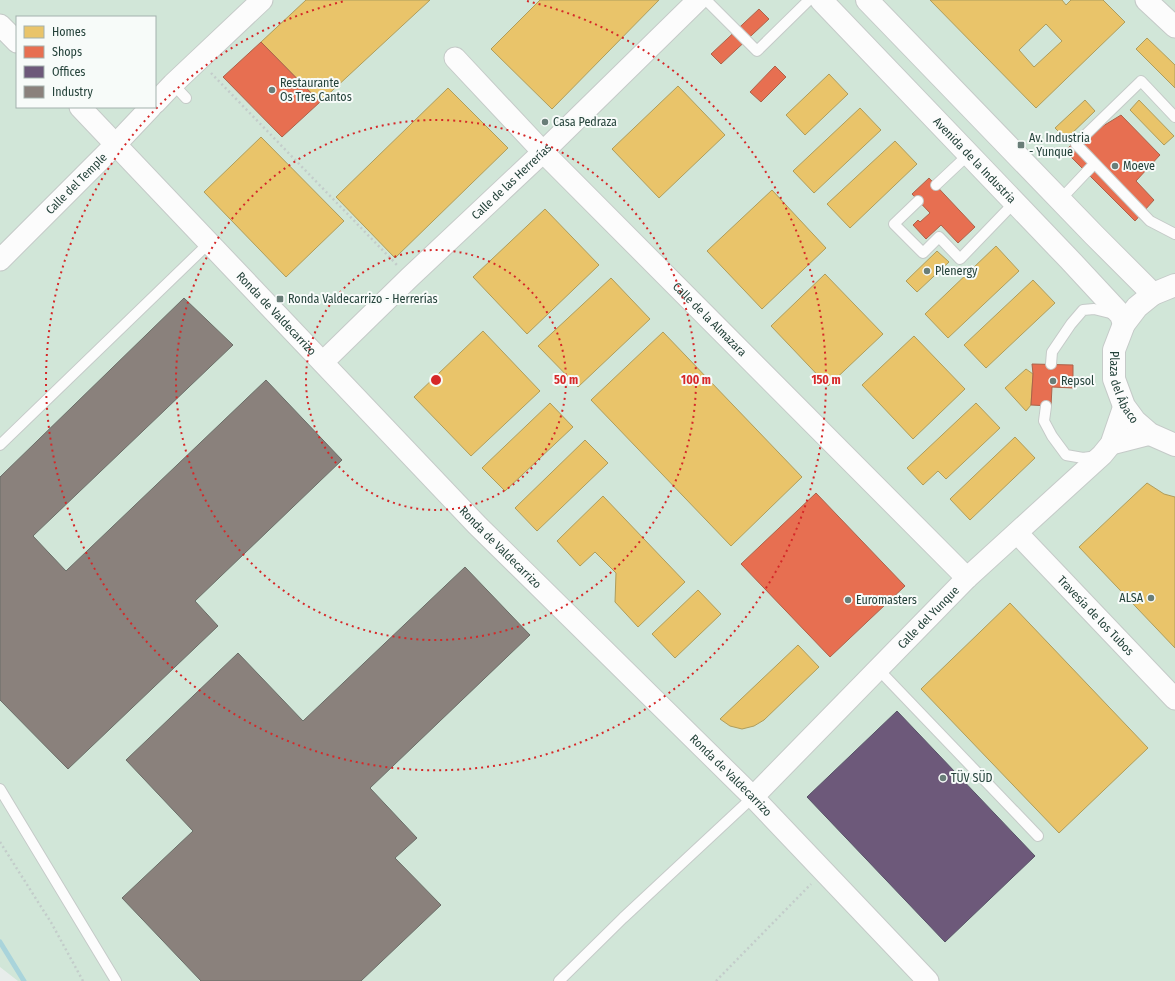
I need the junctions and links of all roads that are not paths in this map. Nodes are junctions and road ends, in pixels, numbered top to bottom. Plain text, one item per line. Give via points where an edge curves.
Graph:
1 (262, 0) edge
2 (698, 0) edge
3 (706, 0) edge
4 (809, 0) edge
5 (821, 0) edge
6 (867, 0) edge
7 (1146, 0) edge
8 (0, 25) edge
9 (1175, 27) edge
10 (16, 41) edge
11 (454, 58) dead end
12 (156, 102) edge
13 (81, 108) edge
14 (150, 108) edge
15 (1175, 117) edge
16 (116, 144) junction
17 (544, 152) junction
18 (969, 154) junction
19 (1094, 164) junction
20 (936, 185) dead end
21 (918, 200) dead end
22 (1060, 200) junction
23 (1015, 202) junction
24 (947, 230) dead end
25 (1175, 234) edge
26 (939, 237) junction
27 (209, 243) junction
28 (0, 260) edge
29 (1175, 285) edge
30 (1153, 294) junction
31 (1122, 319) junction
32 (323, 362) junction
33 (1051, 364) dead end
34 (1046, 406) dead end
35 (1124, 406) junction
36 (1150, 434) junction
37 (0, 445) edge
38 (1175, 445) edge
39 (1107, 450) junction
40 (1017, 533) junction
41 (967, 578) junction
42 (878, 669) junction
43 (1175, 699) edge
44 (0, 789) edge
45 (753, 797) junction
46 (1038, 836) dead end
47 (116, 981) edge
48 (559, 981) edge
49 (928, 981) edge

1 - 12 street via 199,60 179,91
2 - 17 street, Calle de las Herrerías
3 - 4 lane via 757,51
5 - 18 street, Avenida de la Industria
6 - 22 street
7 - 9 street
8 - 10 street
11 - 17 street, Calle de la Almazara
13 - 16 street, Ronda de Valdecarrizo
14 - 16 street, Calle del Temple
15 - 19 lane via 1141,82 1076,144
16 - 27 street, Ronda de Valdecarrizo
16 - 28 street, Calle del Temple
17 - 32 street, Calle de las Herrerías
17 - 41 street, Calle de la Almazara
18 - 20 lane
18 - 23 street, Avenida de la Industria
19 - 22 lane
19 - 25 lane via 1150,221
21 - 26 lane via 894,224 923,253
22 - 30 street
23 - 26 lane via 960,259
23 - 31 street, Avenida de la Industria via 1070,259
24 - 26 lane
27 - 32 street, Ronda de Valdecarrizo
27 - 37 lane
29 - 30 street, Plaza del Ábaco
30 - 31 street, Plaza del Ábaco
31 - 33 lane via 1094,309 1083,310 1052,352
31 - 35 street, Plaza del Ábaco via 1114,350 1114,379
32 - 45 street, Ronda de Valdecarrizo via 477,525
34 - 39 lane via 1044,421 1066,455 1083,458
35 - 36 street, Plaza del Ábaco via 1135,421
35 - 39 street, Calle del Yunque
36 - 38 street, Plaza del Ábaco
36 - 39 street, Calle del Yunque
39 - 40 street, Calle del Yunque
40 - 41 street, Calle del Yunque
40 - 43 street, Travesía de los Tubos
41 - 42 street, Calle del Yunque
42 - 45 street, Calle del Yunque
42 - 46 lane
44 - 47 lane
45 - 48 lane
45 - 49 street, Ronda de Valdecarrizo

